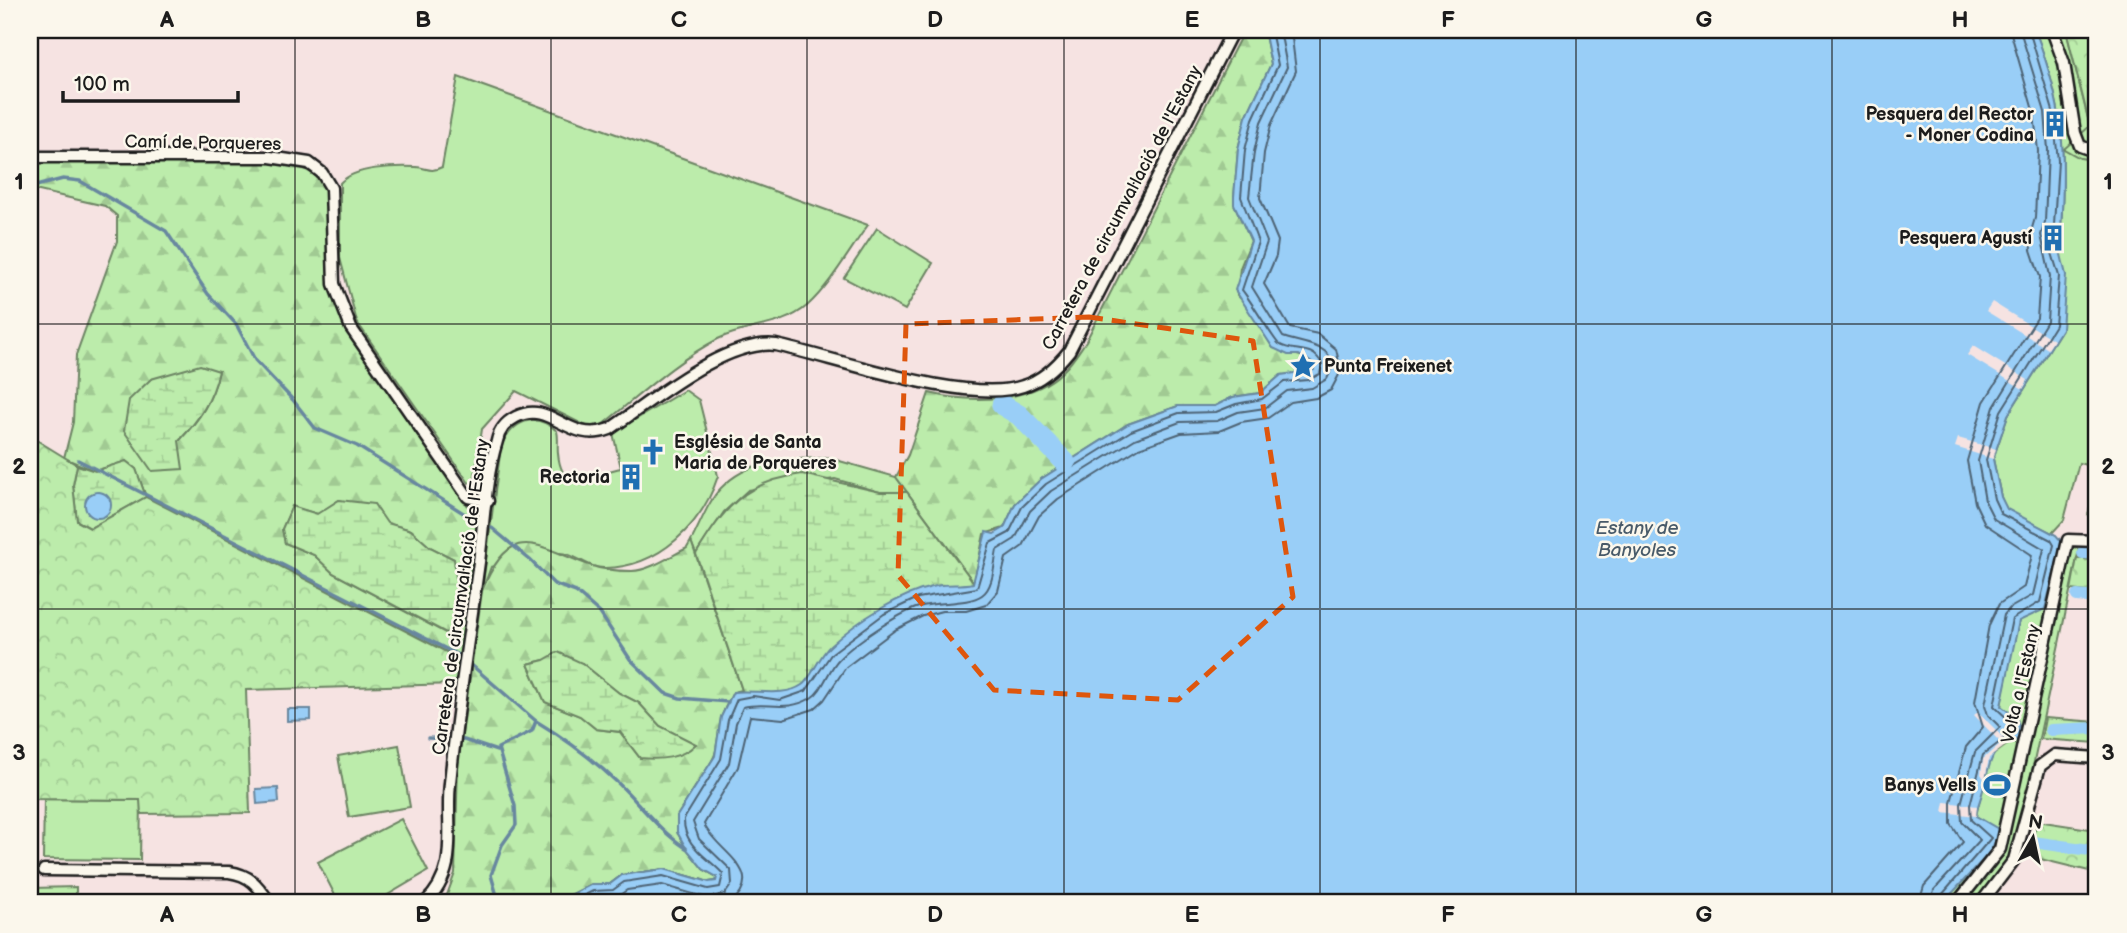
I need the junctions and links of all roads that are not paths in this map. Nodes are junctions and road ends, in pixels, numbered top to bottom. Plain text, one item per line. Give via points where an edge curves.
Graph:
1 (1233, 30) edge
2 (2052, 30) edge
3 (2097, 152) edge
4 (30, 157) edge
5 (488, 501) junction
6 (2097, 541) edge
7 (2097, 758) edge
8 (44, 870) dead end
9 (270, 903) edge
10 (425, 903) edge
11 (1957, 903) edge
12 (1981, 903) edge

1 - 5 street, Carretera de circumval·lació de l'Estany via 1069,351 1038,379 1000,391 960,389 776,345 753,344 714,360 597,434 584,434 539,414 515,417 502,428 496,442
2 - 3 street via 2064,63 2075,134 2080,146
4 - 5 street, Camí de Porqueres via 270,157 309,163 331,188 334,284 351,328 468,497
5 - 10 street, Carretera de circumval·lació de l'Estany via 450,781 450,856 440,885
6 - 11 street, Volta a l'Estany via 2068,540 2000,849
7 - 12 street via 2055,755 2040,766 2014,860
8 - 9 street via 245,874

